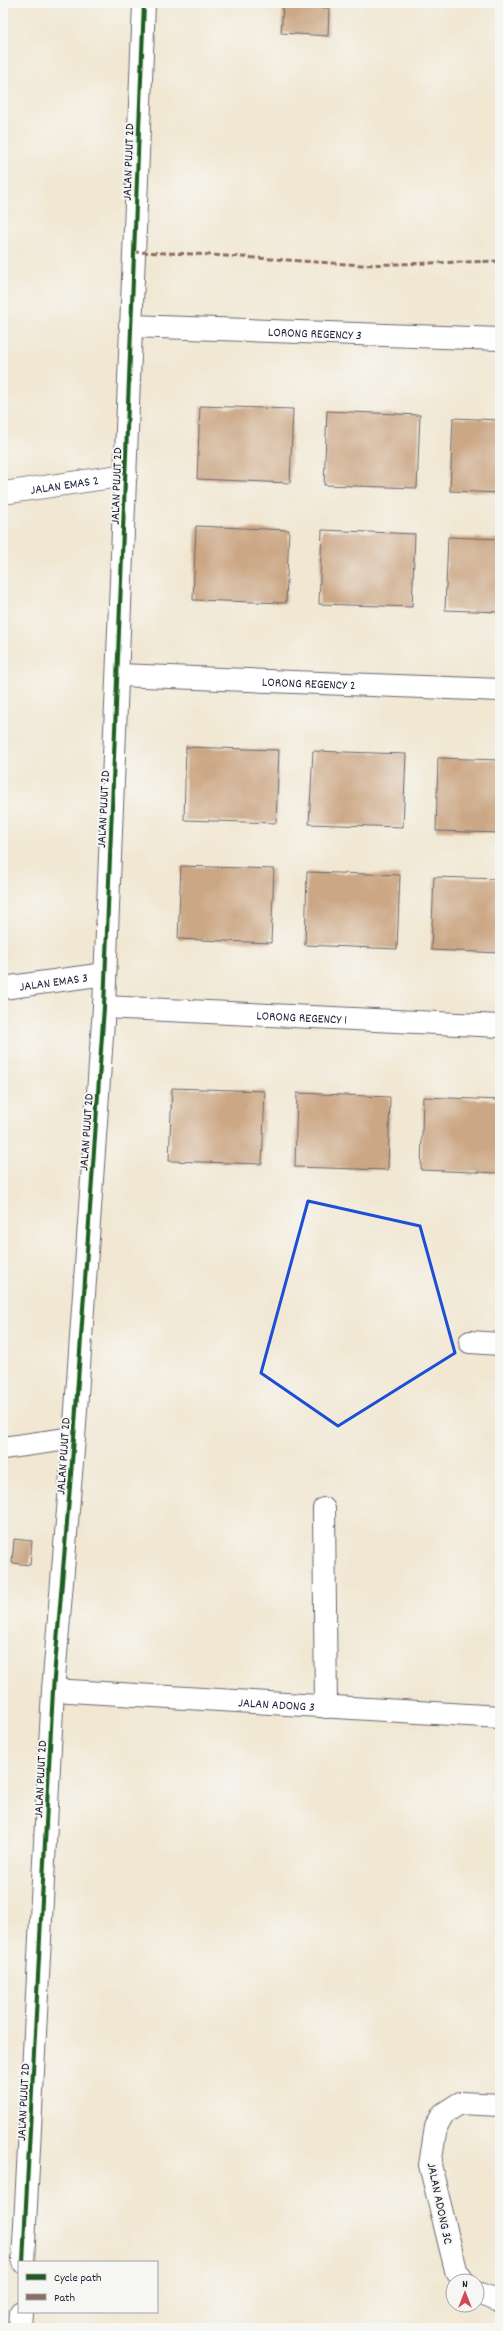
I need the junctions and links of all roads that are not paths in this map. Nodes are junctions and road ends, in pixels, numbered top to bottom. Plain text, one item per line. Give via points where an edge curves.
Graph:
1 (144, 3) edge
2 (130, 326) junction
3 (500, 339) edge
4 (126, 475) junction
5 (3, 493) edge
6 (118, 675) junction
7 (500, 690) edge
8 (105, 974) junction
9 (3, 988) edge
10 (104, 1007) junction
11 (500, 1026) edge
12 (470, 1342) dead end
13 (500, 1344) edge
14 (74, 1438) junction
15 (3, 1448) edge
16 (324, 1509) dead end
17 (53, 1690) junction
18 (326, 1707) junction
19 (500, 1717) edge
20 (500, 2106) edge
21 (23, 2261) edge
22 (458, 2273) edge
23 (485, 2296) edge
24 (500, 2301) edge
25 (21, 2313) edge
26 (20, 2328) edge

1 - 2 street, JALAN PUJUT 2D
2 - 3 street, LORONG REGENCY 3
2 - 4 street, JALAN PUJUT 2D
4 - 5 street, JALAN EMAS 2
4 - 6 street, JALAN PUJUT 2D
6 - 7 street, LORONG REGENCY 2
6 - 8 street, JALAN PUJUT 2D
8 - 9 street, JALAN EMAS 3
8 - 10 street, JALAN PUJUT 2D
10 - 11 street, LORONG REGENCY 1
10 - 14 street, JALAN PUJUT 2D
12 - 13 street
14 - 15 street
14 - 17 street, JALAN PUJUT 2D
16 - 18 street
17 - 18 street, JALAN ADONG 3
17 - 21 street, JALAN PUJUT 2D
18 - 19 street, JALAN ADONG 3
20 - 22 street, JALAN ADONG 3C via 460,2103 443,2114 436,2127 430,2165
23 - 24 street
25 - 26 street

